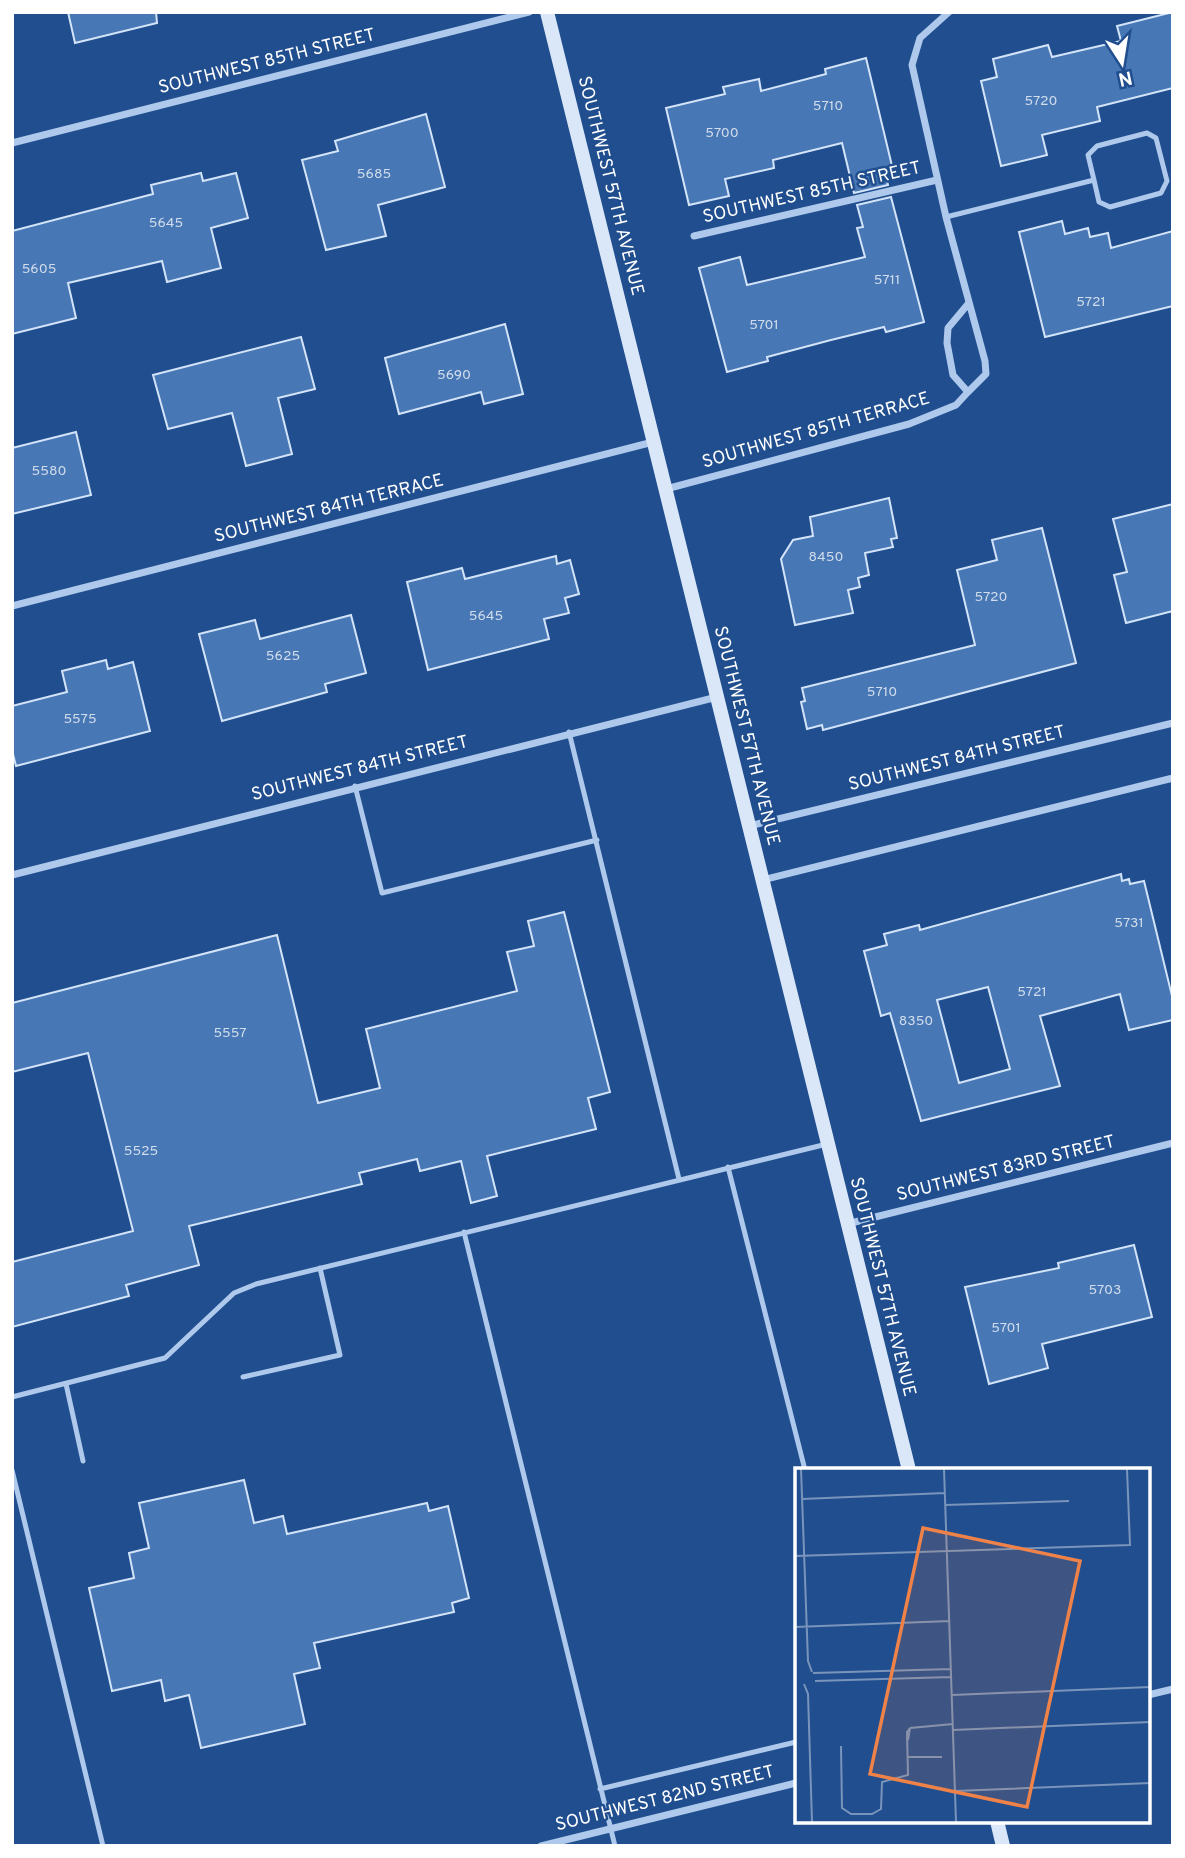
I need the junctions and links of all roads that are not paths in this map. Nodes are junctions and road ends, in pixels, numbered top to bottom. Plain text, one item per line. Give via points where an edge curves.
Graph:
1 (529, 12) edge
2 (547, 12) edge
3 (949, 12) edge
4 (12, 144) edge
5 (937, 180) junction
6 (1094, 180) junction
7 (946, 217) junction
8 (694, 236) dead end
9 (968, 304) junction
10 (968, 392) junction
11 (653, 442) junction
12 (665, 489) junction
13 (12, 606) edge
14 (717, 697) junction
15 (1173, 723) edge
16 (569, 732) junction
17 (1173, 778) edge
18 (355, 786) junction
19 (749, 826) junction
20 (597, 840) junction
21 (12, 875) edge
22 (762, 880) junction
23 (1173, 1143) edge
24 (827, 1144) junction
25 (728, 1167) junction
26 (679, 1179) junction
27 (847, 1224) junction
28 (464, 1232) junction
29 (320, 1268) junction
30 (243, 1377) dead end
31 (66, 1384) junction
32 (12, 1397) edge
33 (83, 1461) dead end
34 (805, 1468) edge
35 (909, 1468) edge
36 (12, 1470) edge
37 (1173, 1689) edge
38 (1150, 1695) edge
39 (795, 1742) edge
40 (795, 1783) edge
41 (600, 1789) junction
42 (997, 1823) edge
43 (611, 1828) junction
44 (103, 1846) edge
45 (541, 1846) edge
46 (615, 1846) edge
47 (1003, 1846) edge

1 - 4 street, SOUTHWEST 85TH STREET
2 - 11 main road, SOUTHWEST 57TH AVENUE
3 - 5 street via 920,38 913,55 913,75
5 - 7 street
5 - 8 street, SOUTHWEST 85TH STREET
6 - 6 lane via 1088,155 1097,146 1147,133 1156,138 1167,181 1161,193 1110,206 1099,202
6 - 7 lane
7 - 9 street
9 - 10 street via 986,374
9 - 10 street via 948,328 947,343 953,375
10 - 12 street, SOUTHWEST 85TH TERRACE via 956,405 909,424
11 - 12 main road, SOUTHWEST 57TH AVENUE
11 - 13 street, SOUTHWEST 84TH TERRACE
12 - 14 main road, SOUTHWEST 57TH AVENUE
14 - 16 street, SOUTHWEST 84TH STREET
14 - 19 main road, SOUTHWEST 57TH AVENUE
15 - 19 street, SOUTHWEST 84TH STREET
16 - 18 street, SOUTHWEST 84TH STREET
16 - 20 lane
17 - 22 street
18 - 20 lane via 382,893
18 - 21 street, SOUTHWEST 84TH STREET
19 - 22 main road, SOUTHWEST 57TH AVENUE
20 - 26 lane
22 - 24 main road, SOUTHWEST 57TH AVENUE
23 - 27 street, SOUTHWEST 83RD STREET
24 - 25 lane
24 - 27 main road, SOUTHWEST 57TH AVENUE
25 - 26 lane
25 - 34 lane
26 - 28 lane
27 - 35 main road, SOUTHWEST 57TH AVENUE
28 - 29 lane
28 - 41 lane
29 - 30 lane via 340,1355
29 - 31 lane via 234,1293 165,1358
31 - 32 lane
31 - 33 lane
36 - 44 lane
37 - 38 street
39 - 41 lane
40 - 43 street, SOUTHWEST 82ND STREET
41 - 43 lane
42 - 47 main road
43 - 45 street, SOUTHWEST 82ND STREET
43 - 46 lane

